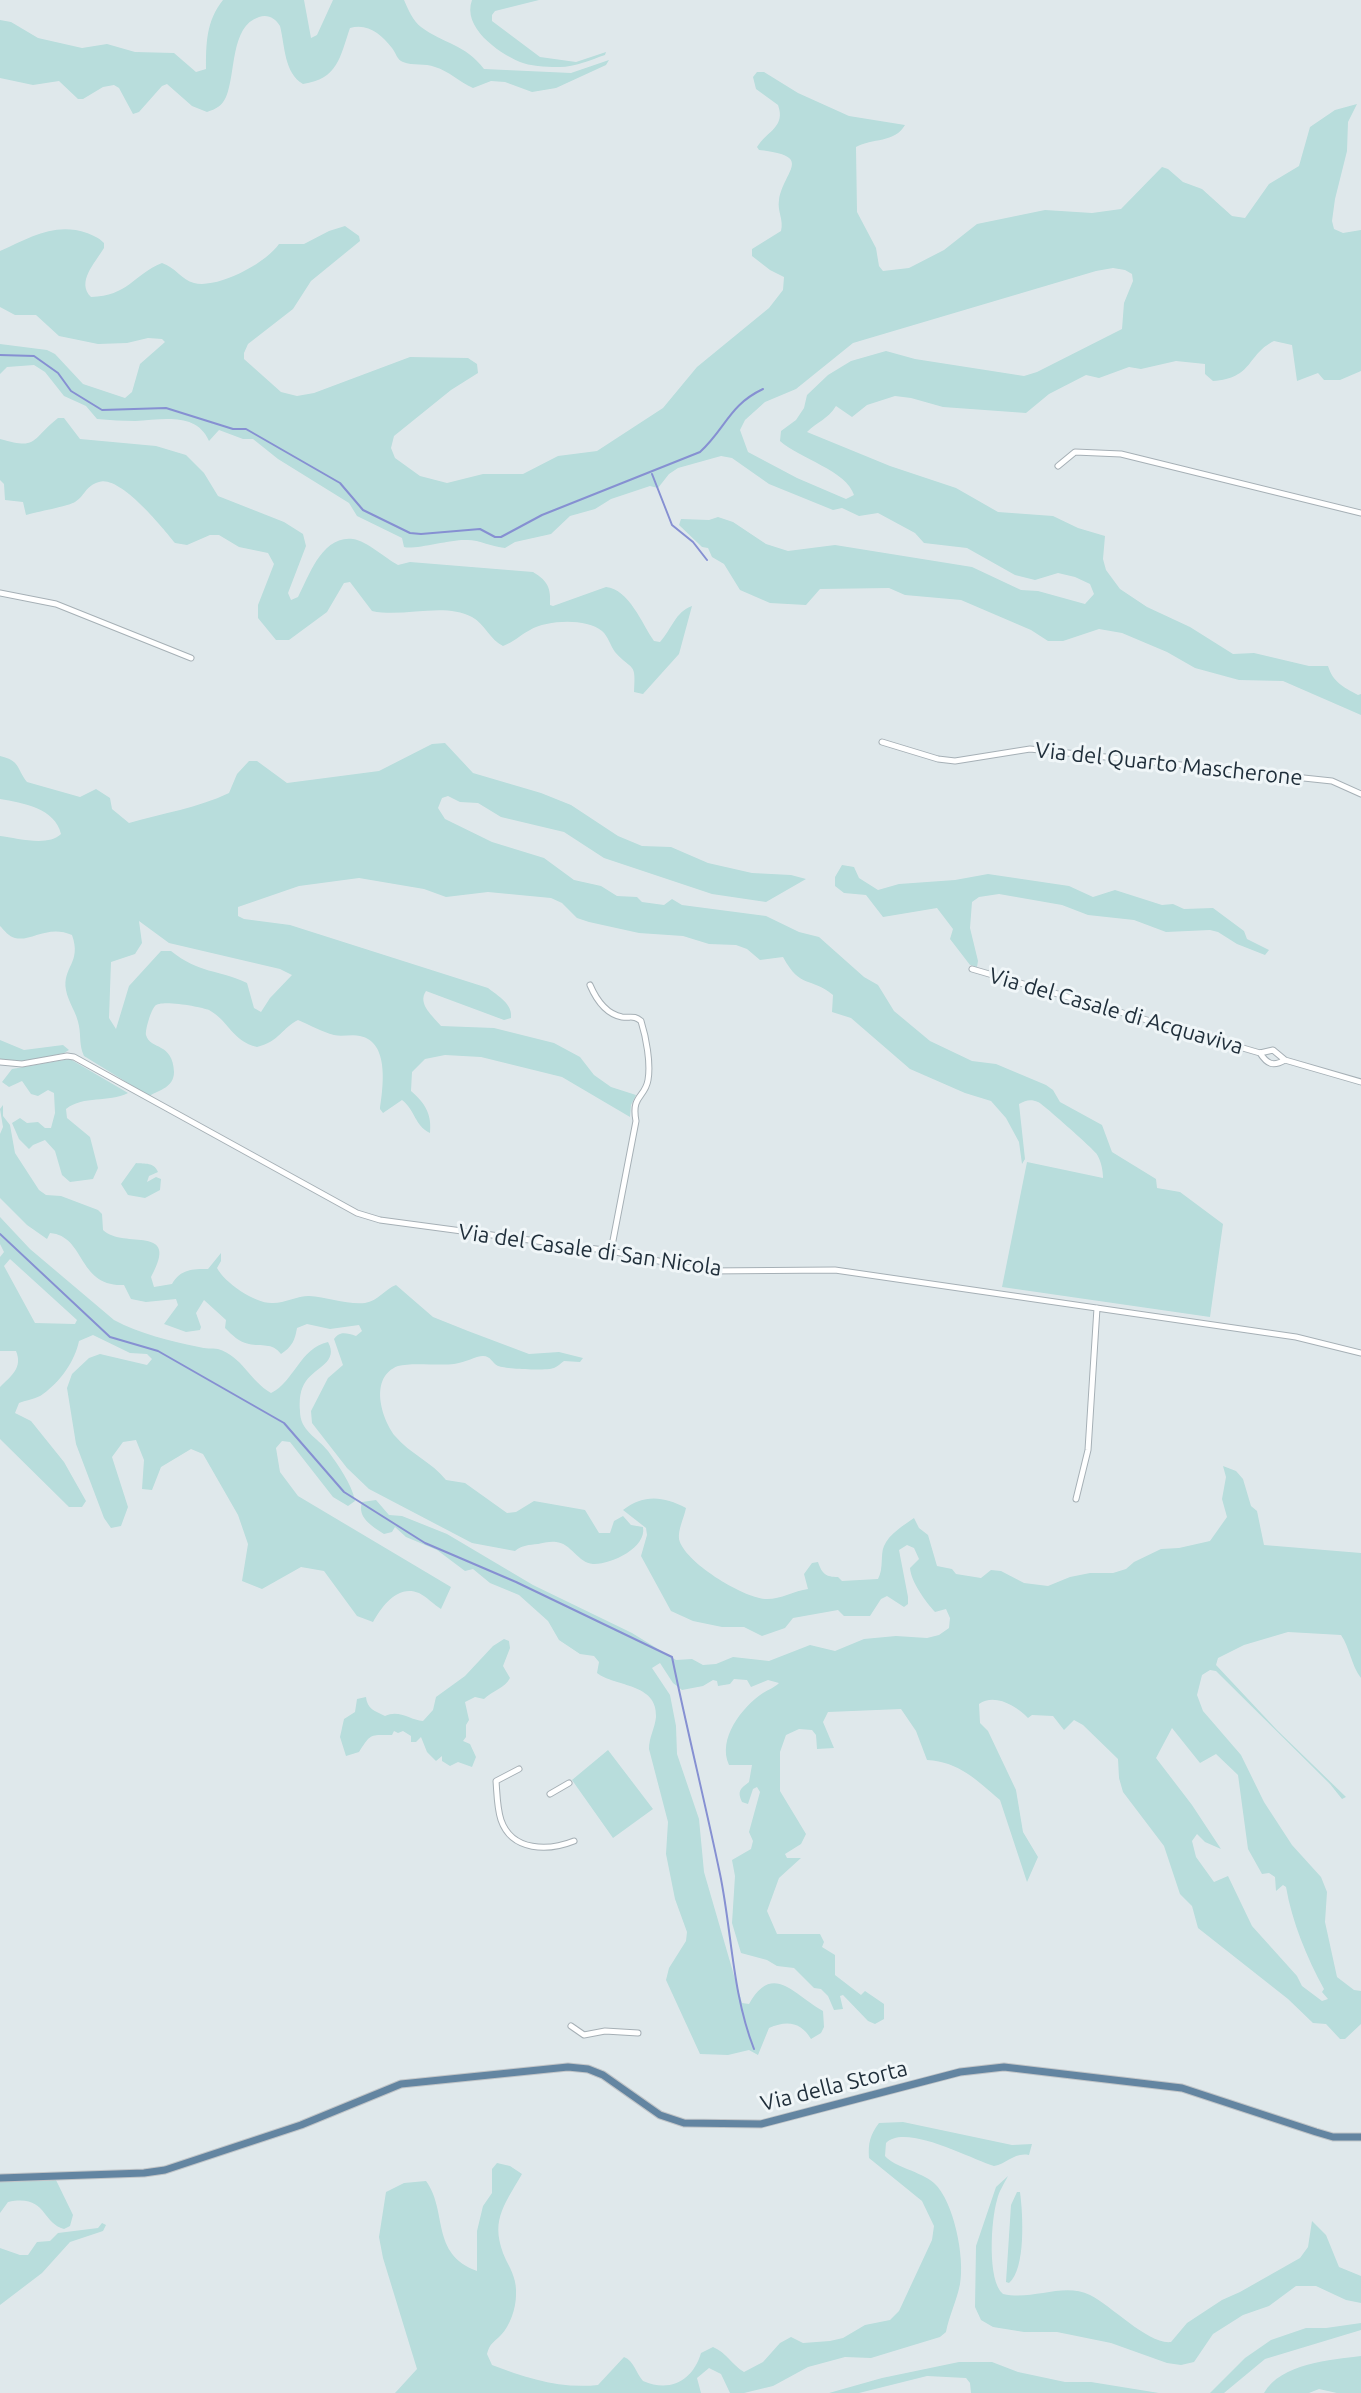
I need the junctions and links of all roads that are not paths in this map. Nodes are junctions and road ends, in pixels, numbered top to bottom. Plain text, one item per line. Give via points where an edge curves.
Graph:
1 (1058, 466) dead end
2 (1361, 513) edge
3 (0, 593) edge
4 (191, 658) dead end
5 (882, 742) dead end
6 (1361, 794) edge
7 (972, 969) dead end
8 (590, 985) dead end
9 (1260, 1053) junction
10 (1285, 1060) junction
11 (0, 1062) edge
12 (1361, 1082) edge
13 (611, 1251) junction
14 (1097, 1308) junction
15 (1361, 1353) edge
16 (1076, 1499) dead end
17 (519, 1769) dead end
18 (569, 1783) dead end
19 (550, 1794) dead end
20 (574, 1841) dead end
21 (571, 2026) dead end
22 (638, 2033) dead end
23 (1361, 2137) edge
24 (0, 2178) edge

1 - 2 street via 1075,452 1121,454
3 - 4 street via 56,604
5 - 6 street, Via del Quarto Mascherone via 955,761 1030,749 1332,781
7 - 9 street, Via del Casale di Acquaviva
8 - 13 street via 610,1013 641,1021 648,1069 648,1082 635,1105
9 - 10 street, Via del Casale di Acquaviva via 1273,1050
9 - 10 street, Via del Casale di Acquaviva via 1269,1064
10 - 12 street, Via del Casale di Acquaviva
11 - 13 street, Via del Casale di San Nicola via 74,1057 357,1213
13 - 14 street, Via del Casale di San Nicola via 706,1271 835,1270
14 - 15 street, Via del Casale di San Nicola via 1296,1337
14 - 16 street via 1088,1450
17 - 20 street via 496,1781 508,1831 518,1841 546,1849
18 - 19 street
21 - 22 street via 584,2035
23 - 24 main road, Via della Storta via 1333,2137 1182,2088 1004,2067 960,2072 761,2124 684,2123 660,2115 603,2075 568,2067 401,2084 301,2125 165,2170

